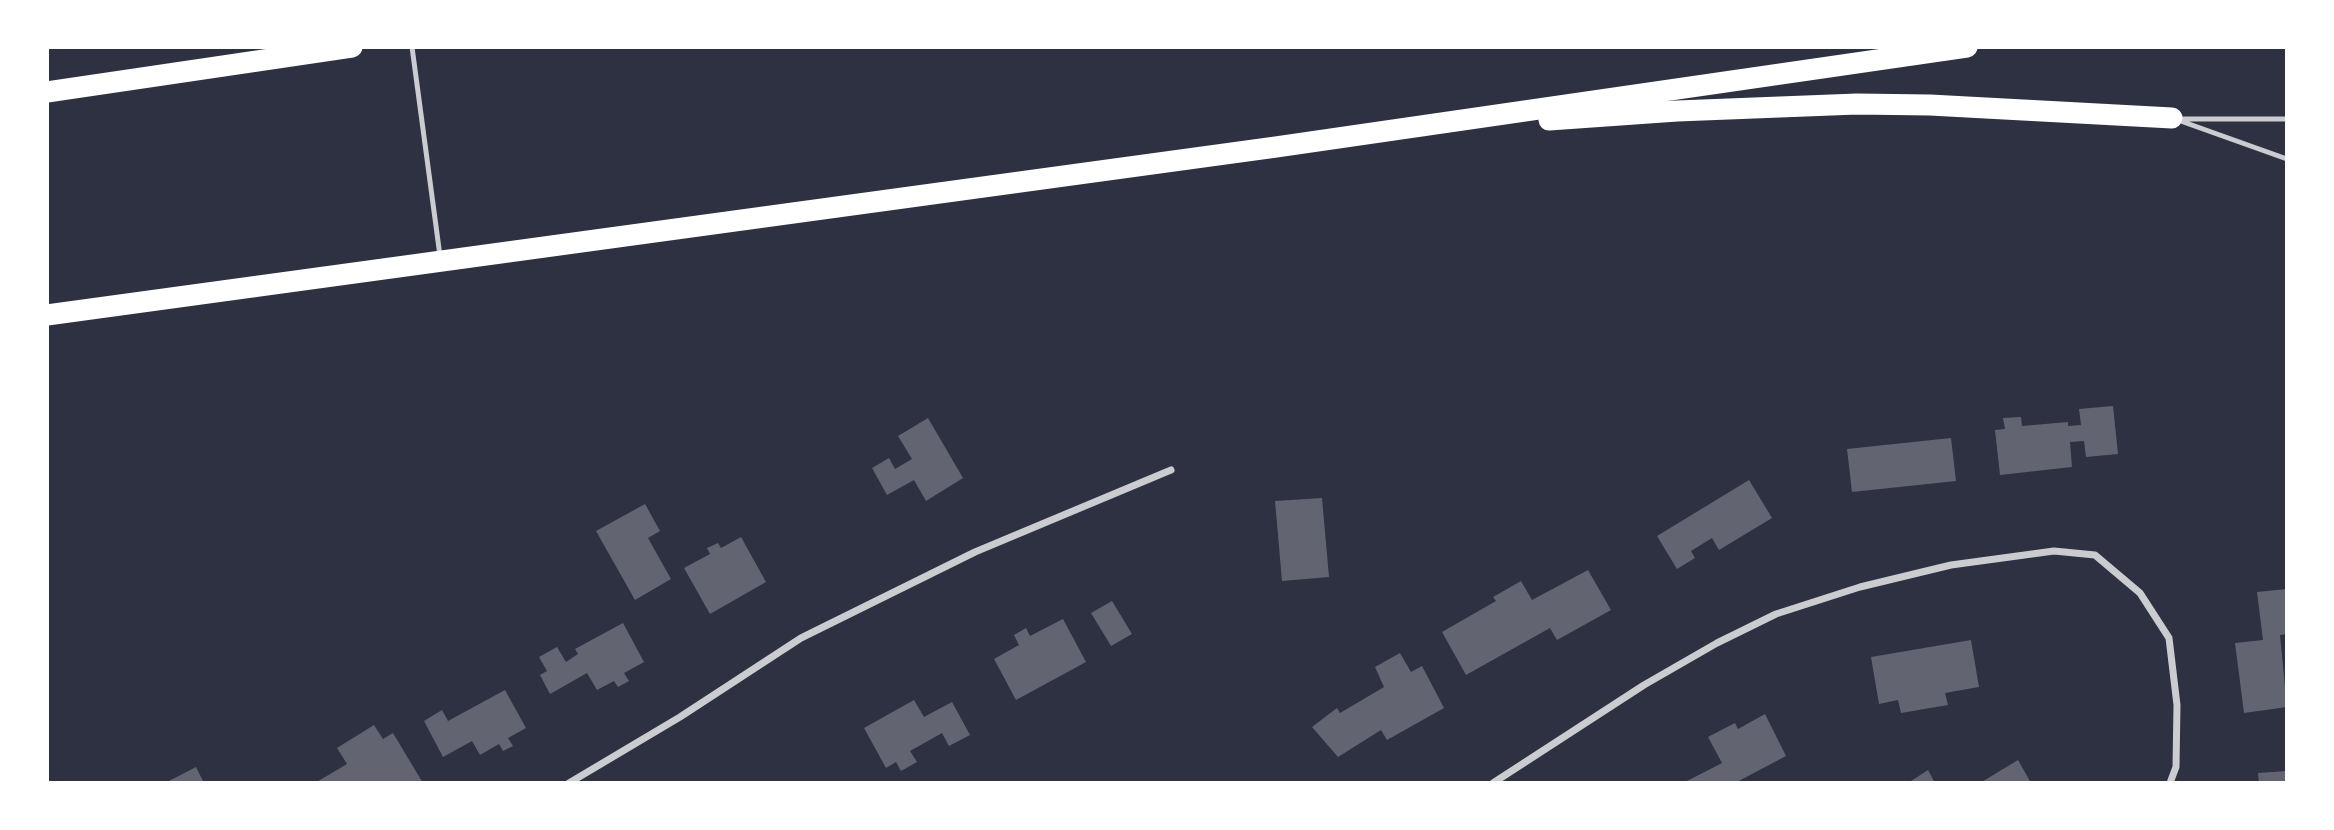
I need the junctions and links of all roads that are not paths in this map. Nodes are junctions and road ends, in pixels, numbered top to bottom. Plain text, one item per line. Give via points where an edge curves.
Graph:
1 (352, 47) edge
2 (412, 47) edge
3 (1968, 47) edge
4 (47, 92) edge
5 (2172, 118) junction
6 (2287, 119) edge
7 (1369, 133) junction
8 (2287, 159) edge
9 (440, 260) junction
10 (47, 315) edge
11 (1171, 470) dead end
12 (569, 783) edge
13 (1493, 783) edge
14 (2171, 783) edge

1 - 4 highway
2 - 9 lane
3 - 7 highway
5 - 6 lane
5 - 7 highway via 1930,105 1817,105
5 - 8 lane
7 - 9 highway
9 - 10 highway
11 - 12 street via 975,552 801,638 680,718
13 - 14 street via 1644,685 1776,614 1951,565 2054,551 2095,555 2140,593 2169,638 2176,705 2176,767

